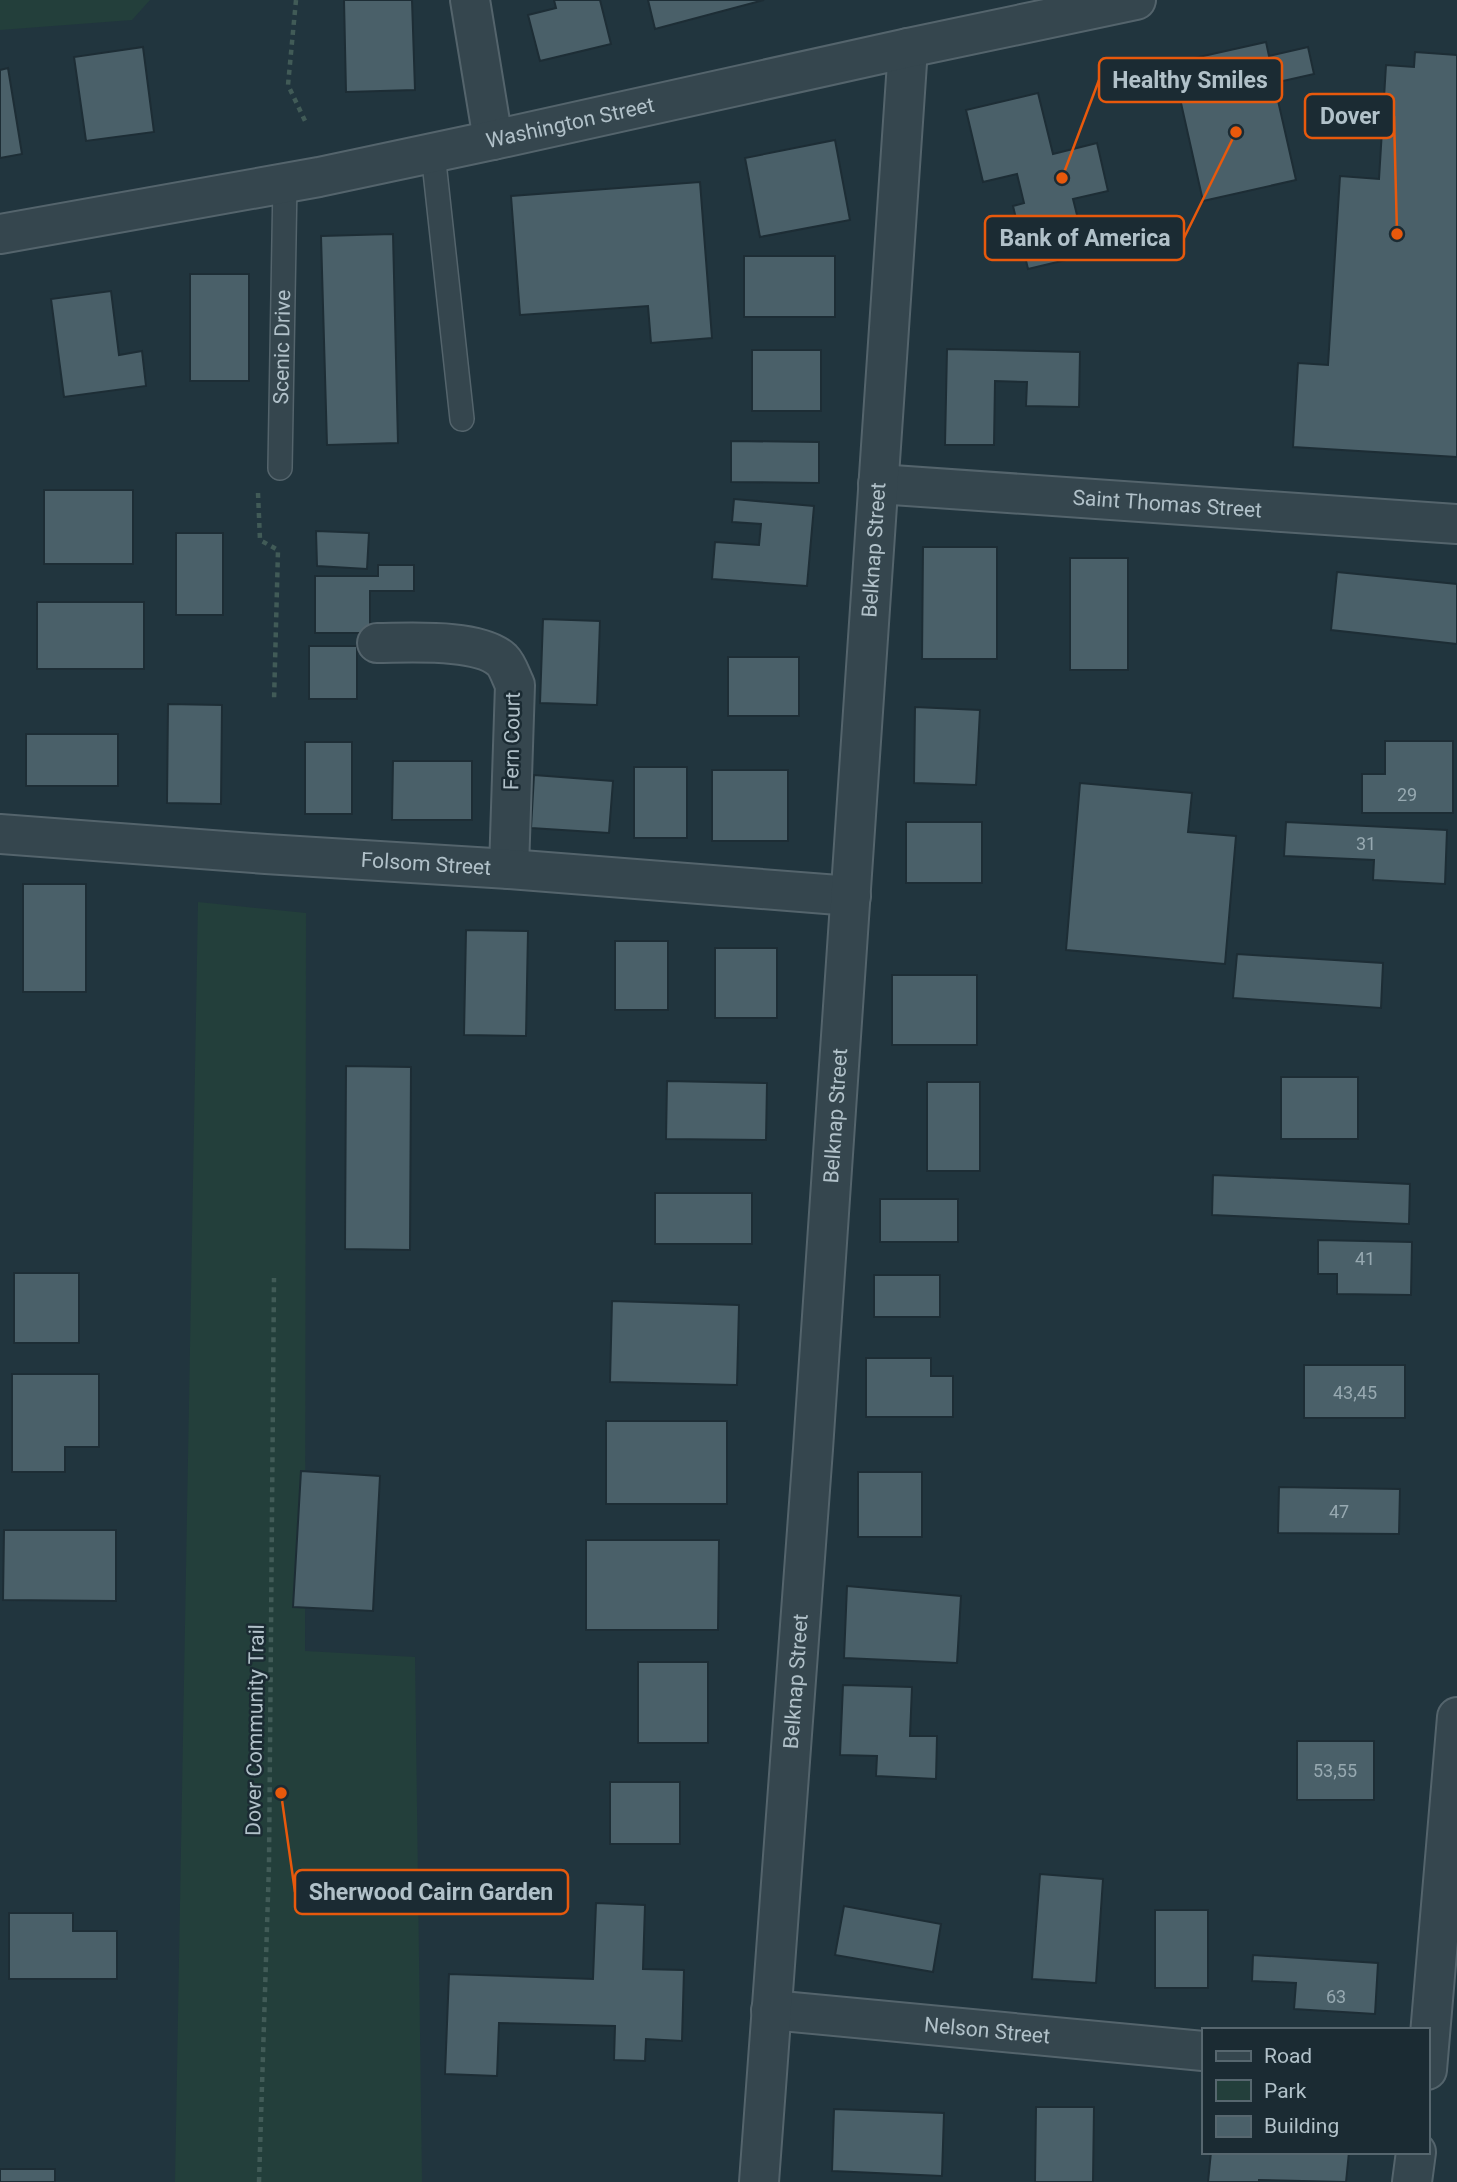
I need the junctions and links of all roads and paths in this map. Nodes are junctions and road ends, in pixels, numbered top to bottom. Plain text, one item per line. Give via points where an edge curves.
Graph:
1 (296, 0) edge
2 (470, 0) edge
3 (1136, 0) edge
4 (908, 48) junction
5 (306, 123) dead end
6 (493, 141) junction
7 (433, 153) junction
8 (285, 183) junction
9 (0, 233) edge
10 (462, 419) dead end
11 (280, 468) joint
12 (878, 484) junction
13 (1457, 524) edge
14 (377, 643) dead end
15 (274, 701) dead end
16 (0, 834) edge
17 (509, 869) junction
18 (851, 896) junction
19 (274, 1278) dead end
20 (1457, 1717) edge
21 (771, 2010) junction
22 (1429, 2048) edge
23 (1202, 2051) edge
24 (1429, 2072) edge
25 (1457, 2078) edge
26 (1416, 2154) edge
27 (259, 2182) edge
28 (760, 2182) edge
29 (1412, 2182) edge

1 - 5 path via 288,85
2 - 6 street
3 - 4 street, Washington Street
4 - 6 street, Washington Street
4 - 12 street, Belknap Street
6 - 7 street, Washington Street
7 - 8 street, Washington Street
7 - 10 lane
8 - 9 street, Washington Street
8 - 11 lane, Scenic Drive
11 - 15 path via 258,492 260,540 278,550
12 - 13 street, Saint Thomas Street
12 - 18 street, Belknap Street
14 - 17 street, Fern Court via 483,648 502,661 515,685
16 - 17 street, Folsom Street
17 - 18 street, Folsom Street
18 - 21 street, Belknap Street
19 - 27 path, Dover Community Trail via 269,1864
20 - 22 street
21 - 23 street, Nelson Street
21 - 28 street, Belknap Street
24 - 25 street
26 - 29 street

